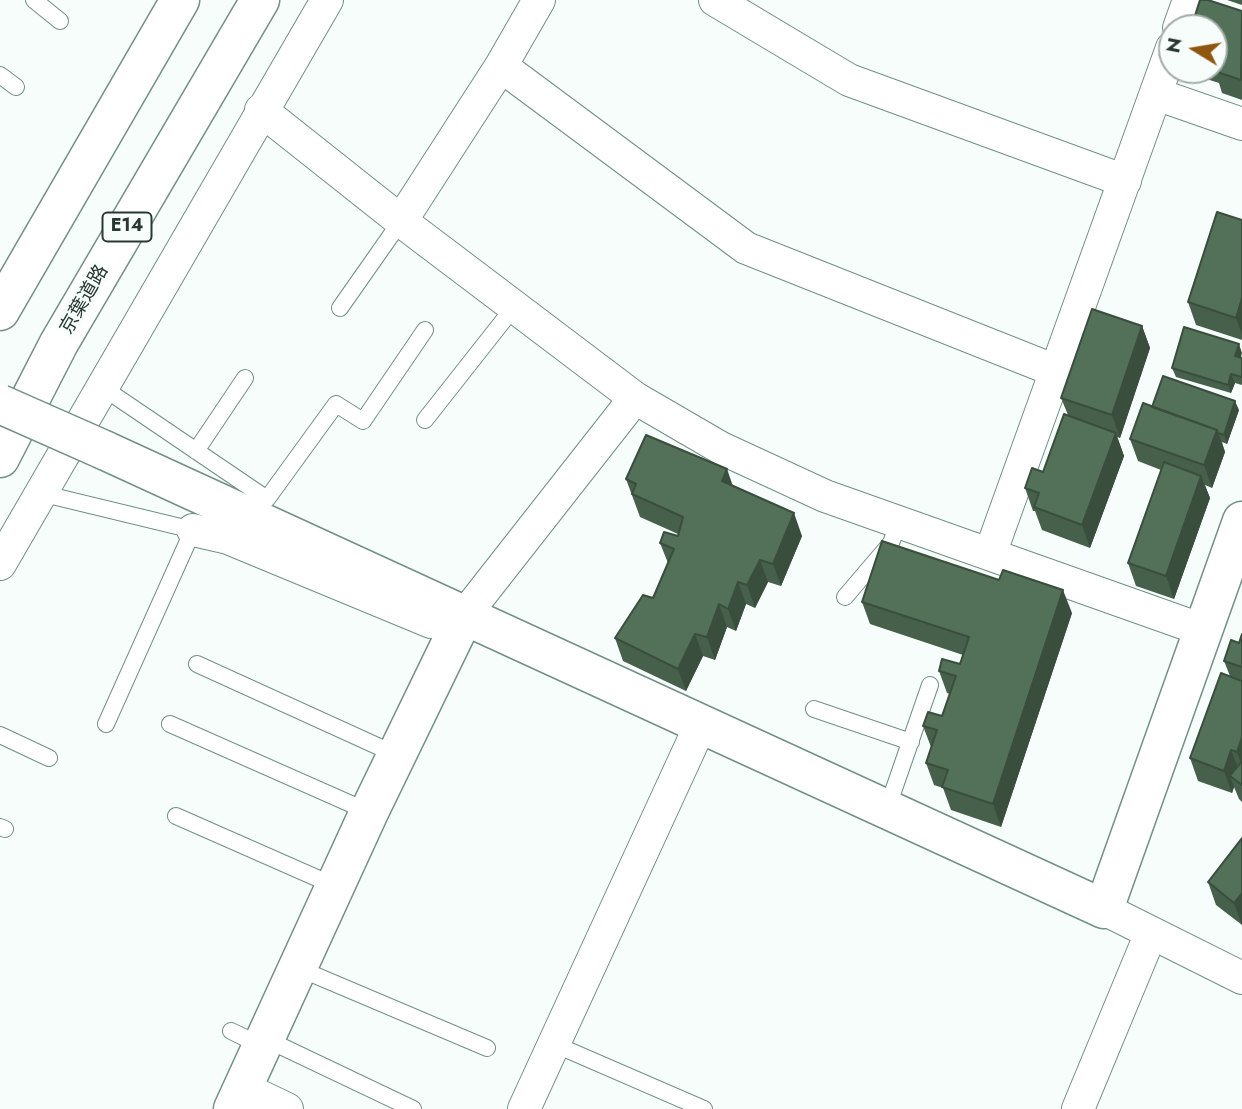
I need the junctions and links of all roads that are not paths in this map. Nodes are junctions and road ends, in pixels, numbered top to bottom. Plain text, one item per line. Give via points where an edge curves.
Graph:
1 (34, 0) edge
2 (180, 0) edge
3 (260, 0) edge
4 (327, 0) edge
5 (540, 0) edge
6 (715, 0) edge
7 (60, 21) dead end
8 (501, 66) junction
9 (0, 75) edge
10 (1159, 84) edge
11 (16, 87) dead end
12 (1156, 94) junction
13 (261, 110) junction
14 (1242, 124) edge
15 (1125, 181) junction
16 (401, 221) junction
17 (514, 307) junction
18 (340, 308) dead end
19 (0, 311) edge
20 (425, 330) dead end
21 (1056, 371) junction
22 (245, 378) dead end
23 (102, 387) junction
24 (635, 398) junction
25 (0, 404) edge
26 (425, 420) dead end
27 (196, 451) junction
28 (0, 458) edge
29 (40, 493) junction
30 (1242, 521) edge
31 (899, 522) junction
32 (193, 530) junction
33 (990, 554) junction
34 (0, 564) edge
35 (845, 597) dead end
36 (464, 617) junction
37 (1203, 630) junction
38 (197, 664) dead end
39 (930, 685) dead end
40 (814, 709) dead end
41 (106, 724) dead end
42 (170, 724) dead end
43 (701, 724) junction
44 (0, 735) edge
45 (911, 742) junction
46 (397, 755) junction
47 (49, 758) dead end
48 (887, 809) junction
49 (369, 812) junction
50 (176, 817) dead end
51 (335, 886) junction
52 (1104, 909) junction
53 (1151, 933) junction
54 (298, 968) junction
55 (1242, 978) edge
56 (253, 1038) junction
57 (554, 1044) junction
58 (487, 1048) dead end
59 (238, 1098) edge
60 (287, 1109) edge
61 (413, 1109) edge
62 (524, 1109) edge
63 (704, 1109) edge
64 (1078, 1109) edge

1 - 7 lane
2 - 19 main road
3 - 28 main road, 京葉道路 / E14 via 59,343
4 - 13 street
5 - 8 street
6 - 15 street via 849,80
8 - 16 street
8 - 21 street via 746,248
9 - 11 lane
10 - 12 street
12 - 14 street
12 - 15 street
13 - 16 street
13 - 23 street
15 - 21 street
16 - 17 street
16 - 18 lane
17 - 24 street
17 - 26 lane
20 - 27 lane via 363,421 336,404 267,499
21 - 33 street
22 - 27 lane
23 - 27 lane
23 - 29 street
24 - 31 street via 721,448 825,496
24 - 36 street
25 - 36 main road, bridge
29 - 32 lane
29 - 34 street
30 - 37 main road
31 - 33 street
31 - 35 lane via 891,543
32 - 36 street via 228,538 431,622
32 - 41 lane
33 - 37 street
36 - 43 main road
36 - 46 main road
37 - 52 main road
38 - 46 lane
39 - 45 lane
40 - 45 lane
42 - 49 lane
43 - 48 main road
43 - 57 street
44 - 47 lane
45 - 48 lane
46 - 49 main road
48 - 52 main road
49 - 51 main road
50 - 51 lane
51 - 54 main road
52 - 53 street
53 - 55 street
53 - 64 street
54 - 56 main road
54 - 58 lane
56 - 59 main road
56 - 61 lane
57 - 62 street
57 - 63 lane
59 - 60 street

